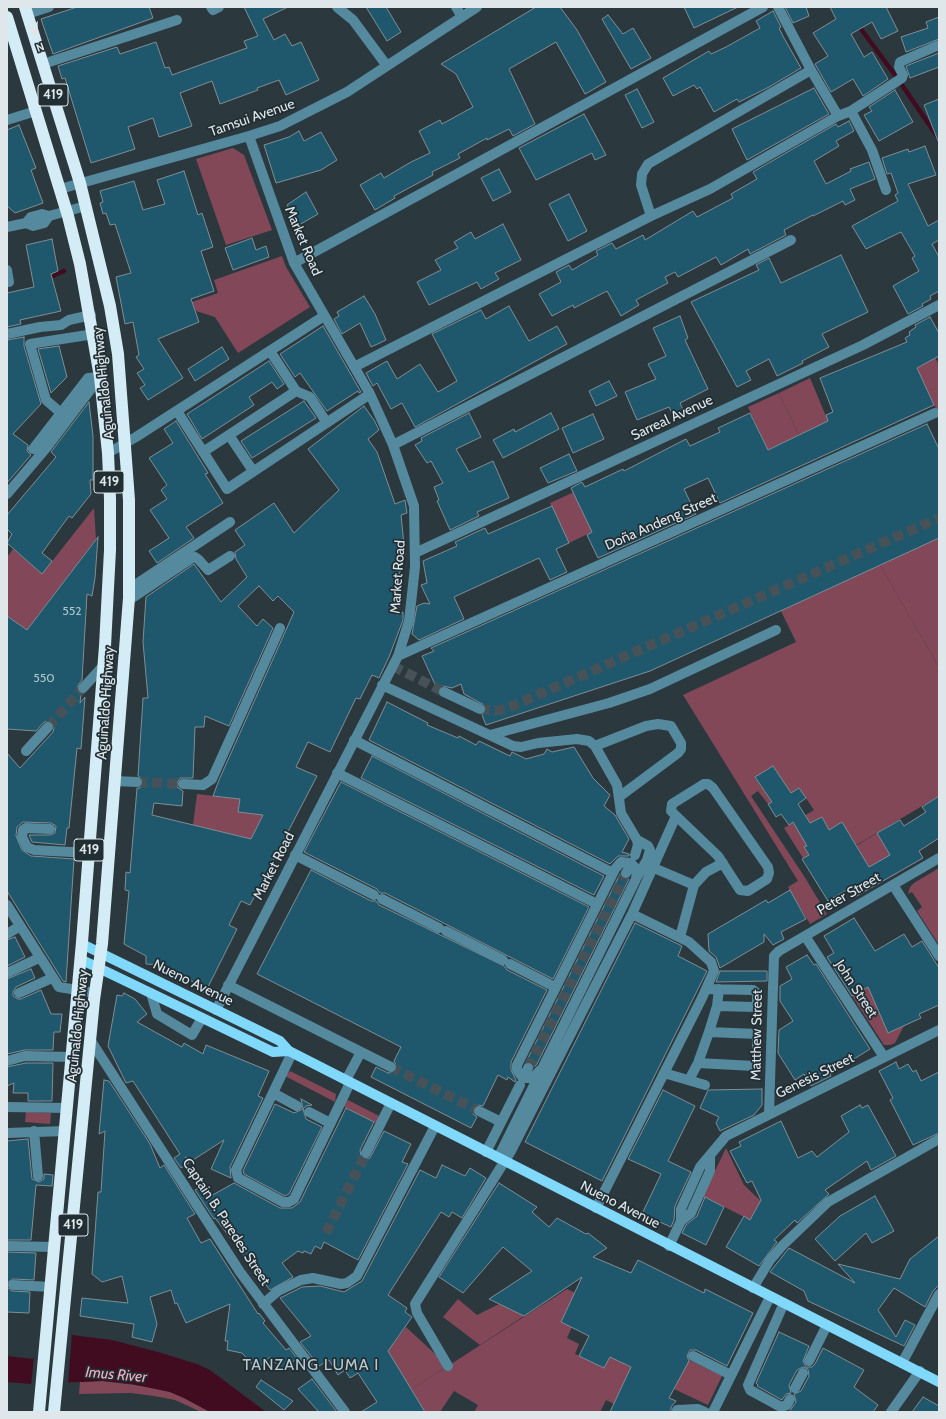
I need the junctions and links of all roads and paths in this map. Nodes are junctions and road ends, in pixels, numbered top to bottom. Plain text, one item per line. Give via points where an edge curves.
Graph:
1 (49, 7) edge
2 (211, 7) edge
3 (219, 7) edge
4 (337, 7) edge
5 (456, 7) edge
6 (477, 7) edge
7 (764, 7) edge
8 (778, 7) edge
9 (26, 10) edge
10 (462, 16) junction
11 (7, 17) edge
12 (177, 20) dead end
13 (939, 45) edge
14 (43, 64) junction
15 (386, 66) junction
16 (811, 70) junction
17 (36, 111) junction
18 (851, 111) junction
19 (838, 116) junction
20 (7, 120) edge
21 (249, 136) junction
22 (80, 182) junction
23 (60, 189) junction
24 (886, 190) dead end
25 (86, 206) junction
26 (66, 211) junction
27 (651, 216) junction
28 (7, 227) edge
29 (791, 240) dead end
30 (294, 263) junction
31 (7, 270) edge
32 (9, 282) dead end
33 (939, 305) edge
34 (91, 315) junction
35 (324, 316) junction
36 (7, 334) edge
37 (94, 334) junction
38 (270, 351) junction
39 (354, 367) junction
40 (100, 377) junction
41 (296, 391) junction
42 (370, 394) junction
43 (177, 411) junction
44 (61, 413) junction
45 (935, 413) dead end
46 (327, 423) junction
47 (229, 435) junction
48 (126, 444) junction
49 (393, 445) junction
50 (33, 449) dead end
51 (203, 452) junction
52 (108, 453) junction
53 (253, 471) junction
54 (7, 494) edge
55 (230, 522) dead end
56 (415, 553) junction
57 (230, 556) dead end
58 (129, 594) junction
59 (280, 628) dead end
60 (776, 630) dead end
61 (398, 656) junction
62 (103, 666) junction
63 (382, 686) junction
64 (83, 688) tunnel mouth
65 (444, 692) tunnel mouth
66 (480, 709) tunnel mouth
67 (48, 727) tunnel mouth
68 (490, 735) junction
69 (354, 740) junction
70 (595, 746) junction
71 (26, 751) dead end
72 (337, 773) junction
73 (115, 781) junction
74 (138, 782) tunnel mouth
75 (183, 784) tunnel mouth
76 (619, 797) junction
77 (676, 816) junction
78 (50, 828) dead end
79 (637, 840) junction
80 (89, 853) junction
81 (295, 855) junction
82 (635, 856) dead end
83 (939, 858) edge
84 (723, 863) junction
85 (654, 868) junction
86 (609, 871) dead end
87 (636, 878) junction
88 (694, 885) junction
89 (893, 885) junction
90 (593, 902) dead end
91 (7, 904) edge
92 (632, 914) junction
93 (20, 926) junction
94 (7, 934) edge
95 (805, 936) junction
96 (680, 937) junction
97 (82, 944) junction
98 (101, 954) junction
99 (774, 956) joint
100 (939, 956) edge
101 (39, 958) junction
102 (80, 959) junction
103 (99, 968) junction
104 (7, 973) edge
105 (52, 978) junction
106 (228, 985) junction
107 (551, 985) dead end
108 (706, 989) junction
109 (719, 989) junction
110 (78, 990) junction
111 (19, 993) dead end
112 (95, 993) junction
113 (151, 993) junction
114 (717, 1006) junction
115 (216, 1010) junction
116 (202, 1018) junction
117 (939, 1030) edge
118 (709, 1032) junction
119 (91, 1041) junction
120 (290, 1052) junction
121 (361, 1052) junction
122 (71, 1057) junction
123 (884, 1057) junction
124 (7, 1061) edge
125 (698, 1063) junction
126 (391, 1067) tunnel mouth
127 (540, 1070) junction
128 (664, 1073) junction
129 (689, 1080) junction
130 (348, 1081) junction
131 (520, 1085) dead end
132 (705, 1085) dead end
133 (273, 1093) junction
134 (391, 1103) junction
135 (298, 1106) dead end
136 (7, 1107) edge
137 (67, 1108) junction
138 (309, 1112) dead end
139 (479, 1112) tunnel mouth
140 (769, 1114) junction
141 (501, 1122) junction
142 (330, 1123) junction
143 (434, 1126) junction
144 (34, 1131) junction
145 (65, 1131) junction
146 (7, 1133) edge
147 (939, 1138) edge
148 (486, 1152) junction
149 (366, 1153) tunnel mouth
150 (501, 1160) junction
151 (38, 1176) dead end
152 (596, 1208) junction
153 (7, 1246) edge
154 (669, 1246) junction
155 (55, 1248) junction
156 (13, 1285) dead end
157 (51, 1287) junction
158 (753, 1288) junction
159 (939, 1294) edge
160 (770, 1297) junction
161 (784, 1303) junction
162 (263, 1304) junction
163 (827, 1325) junction
164 (693, 1356) dead end
165 (809, 1361) dead end
166 (902, 1363) junction
167 (448, 1366) dead end
168 (920, 1371) junction
169 (803, 1373) dead end
170 (731, 1375) junction
171 (939, 1382) edge
172 (795, 1388) dead end
173 (790, 1399) dead end
174 (40, 1410) edge
175 (677, 1410) dead end
176 (55, 1411) edge
177 (345, 1412) edge
178 (705, 1412) edge
179 (713, 1412) edge
180 (891, 1412) edge

1 - 9 street
2 - 3 street via 213,10
4 - 15 street via 353,20
5 - 10 street
6 - 10 street, Tamsui Avenue
7 - 30 street
8 - 16 street
9 - 14 highway, Aguinaldo Highway / 419
10 - 15 street, Tamsui Avenue
11 - 17 highway, Aguinaldo Highway / 419
12 - 14 street
13 - 18 street via 900,62 902,78
14 - 22 highway, Aguinaldo Highway / 419
15 - 21 street, Tamsui Avenue via 347,92 308,113
16 - 19 street
16 - 27 street via 648,164 642,174 641,185
17 - 20 street
17 - 23 highway, Aguinaldo Highway / 419
18 - 19 street
18 - 24 street via 872,150
19 - 27 street via 710,189
21 - 22 street, Tamsui Avenue
21 - 30 street, Market Road
22 - 23 street, Tamsui Avenue
22 - 25 highway, Aguinaldo Highway / 419
23 - 26 highway, Aguinaldo Highway / 419
25 - 26 street
25 - 48 highway, Aguinaldo Highway / 419 via 110,306 118,354
26 - 28 street via 49,216 36,215 26,223
26 - 34 highway, Aguinaldo Highway / 419
27 - 39 street
29 - 49 street
30 - 35 street, Market Road
31 - 32 street
33 - 56 street, Sarreal Avenue via 863,345
34 - 36 street via 69,320 59,319 40,327
34 - 37 highway, Aguinaldo Highway / 419
35 - 38 street
35 - 39 street, Market Road
37 - 40 highway, Aguinaldo Highway / 419
37 - 44 street via 30,344 46,400
38 - 41 street
38 - 43 street
39 - 42 street, Market Road
40 - 44 street via 88,378
40 - 52 highway, Aguinaldo Highway / 419
40 - 54 street
41 - 46 street via 310,397
41 - 47 street
42 - 46 street
42 - 49 street, Market Road
43 - 48 street
43 - 51 street
44 - 50 street
45 - 61 street, Doña Andeng Street
46 - 53 street
47 - 51 street
47 - 53 street
48 - 52 street
48 - 58 highway, Aguinaldo Highway / 419
49 - 56 street, Market Road via 414,506
51 - 53 street via 227,489
52 - 62 highway, Aguinaldo Highway / 419 via 110,550
55 - 58 street
56 - 61 street, Market Road via 411,606
57 - 58 street via 208,570 199,560 192,558
58 - 73 highway, Aguinaldo Highway / 419
59 - 75 street via 212,779 203,785
60 - 68 street via 650,689 602,705
61 - 63 street, Market Road
62 - 64 street
62 - 80 highway, Aguinaldo Highway / 419
63 - 68 street
63 - 69 street, Market Road
65 - 66 street
67 - 71 street
68 - 70 street via 521,747 584,739
69 - 72 street, Market Road
69 - 86 street
70 - 76 street via 617,785
70 - 76 street via 646,726 658,724 671,726 681,743 682,749 678,753
72 - 81 street, Market Road
72 - 90 street
73 - 74 street
73 - 98 highway, Aguinaldo Highway / 419
76 - 79 street via 621,813
77 - 84 street
77 - 84 street via 671,811 672,804 704,784 711,785 768,867 768,876 748,891 742,892
77 - 85 street
78 - 80 street via 26,828 22,837 27,846 34,850
79 - 82 street
79 - 87 street via 650,850
80 - 97 highway, Aguinaldo Highway / 419
81 - 106 street, Market Road
81 - 107 street
83 - 89 street, Peter Street
84 - 88 street via 706,872
85 - 88 street
85 - 92 street
87 - 127 street
87 - 127 street via 637,870 631,863 626,861 618,865 517,1065 517,1070 524,1078 533,1078
88 - 96 street
89 - 95 street, Peter Street
89 - 100 street
91 - 93 street
92 - 96 street
92 - 150 street
93 - 94 street
93 - 101 street
95 - 99 street, Peter Street
95 - 123 street, John Street
96 - 108 street via 711,962 714,971
97 - 98 main road, Nueno Avenue
97 - 102 highway, Aguinaldo Highway / 419
98 - 103 highway, Aguinaldo Highway / 419
98 - 115 main road, Nueno Avenue
99 - 140 street, Matthew Street
101 - 104 street
101 - 105 street
102 - 103 main road, Nueno Avenue
102 - 110 highway, Aguinaldo Highway / 419
103 - 112 highway, Aguinaldo Highway / 419
103 - 113 main road, Nueno Avenue
105 - 110 street via 59,987
105 - 111 street
106 - 115 street, Market Road
106 - 121 street
108 - 109 street
108 - 128 street
109 - 114 street
109 - 114 street via 755,990 758,993 757,1003 752,1007
110 - 112 street
110 - 122 highway, Aguinaldo Highway / 419
112 - 119 highway, Aguinaldo Highway / 419
113 - 116 main road, Nueno Avenue
113 - 116 street via 158,1014 192,1036
114 - 118 street
115 - 120 main road, Nueno Avenue via 267,1031
116 - 120 main road, Nueno Avenue via 274,1052
117 - 123 street, Genesis Street
118 - 125 street
118 - 125 street via 757,1034 757,1063 754,1066
119 - 162 street, Captain B. Paredes Street via 220,1243
119 - 176 highway, Aguinaldo Highway / 419
120 - 130 main road, Nueno Avenue
120 - 133 street
121 - 126 street
121 - 130 street
122 - 124 street via 25,1056
122 - 137 highway, Aguinaldo Highway / 419
123 - 140 street, Genesis Street
125 - 129 street
127 - 150 street
128 - 129 street
128 - 152 street
129 - 132 street
130 - 134 main road, Nueno Avenue
130 - 142 street
131 - 141 street
133 - 135 street
133 - 142 street via 236,1170 238,1178 283,1202 294,1199
134 - 143 main road, Nueno Avenue
134 - 149 street
136 - 137 street
137 - 145 highway, Aguinaldo Highway / 419
138 - 142 street
139 - 141 street
140 - 154 street, Genesis Street via 726,1136 710,1156 710,1172 691,1213 681,1221
141 - 148 street
143 - 148 main road, Nueno Avenue
143 - 162 street via 356,1276 341,1284 313,1278 302,1280 278,1291
144 - 145 street
144 - 146 street
144 - 151 street
145 - 155 highway, Aguinaldo Highway / 419
147 - 158 street via 828,1202 782,1246
148 - 150 main road, Nueno Avenue
150 - 152 main road, Nueno Avenue
150 - 167 street via 415,1304 417,1313
152 - 154 main road, Nueno Avenue
153 - 155 street
154 - 158 main road, Nueno Avenue
155 - 157 highway, Aguinaldo Highway / 419
156 - 157 street
157 - 174 highway, Aguinaldo Highway / 419
158 - 160 main road, Nueno Avenue
159 - 166 street
160 - 161 main road, Nueno Avenue
160 - 170 street
161 - 163 main road, Nueno Avenue
161 - 173 street via 748,1385 750,1390 782,1407
162 - 177 street, Captain B. Paredes Street
163 - 165 street
163 - 166 main road, Nueno Avenue
164 - 170 street
166 - 168 main road, Nueno Avenue
168 - 171 main road, Nueno Avenue
168 - 180 street
169 - 172 street
170 - 179 street
175 - 178 street via 698,1409

